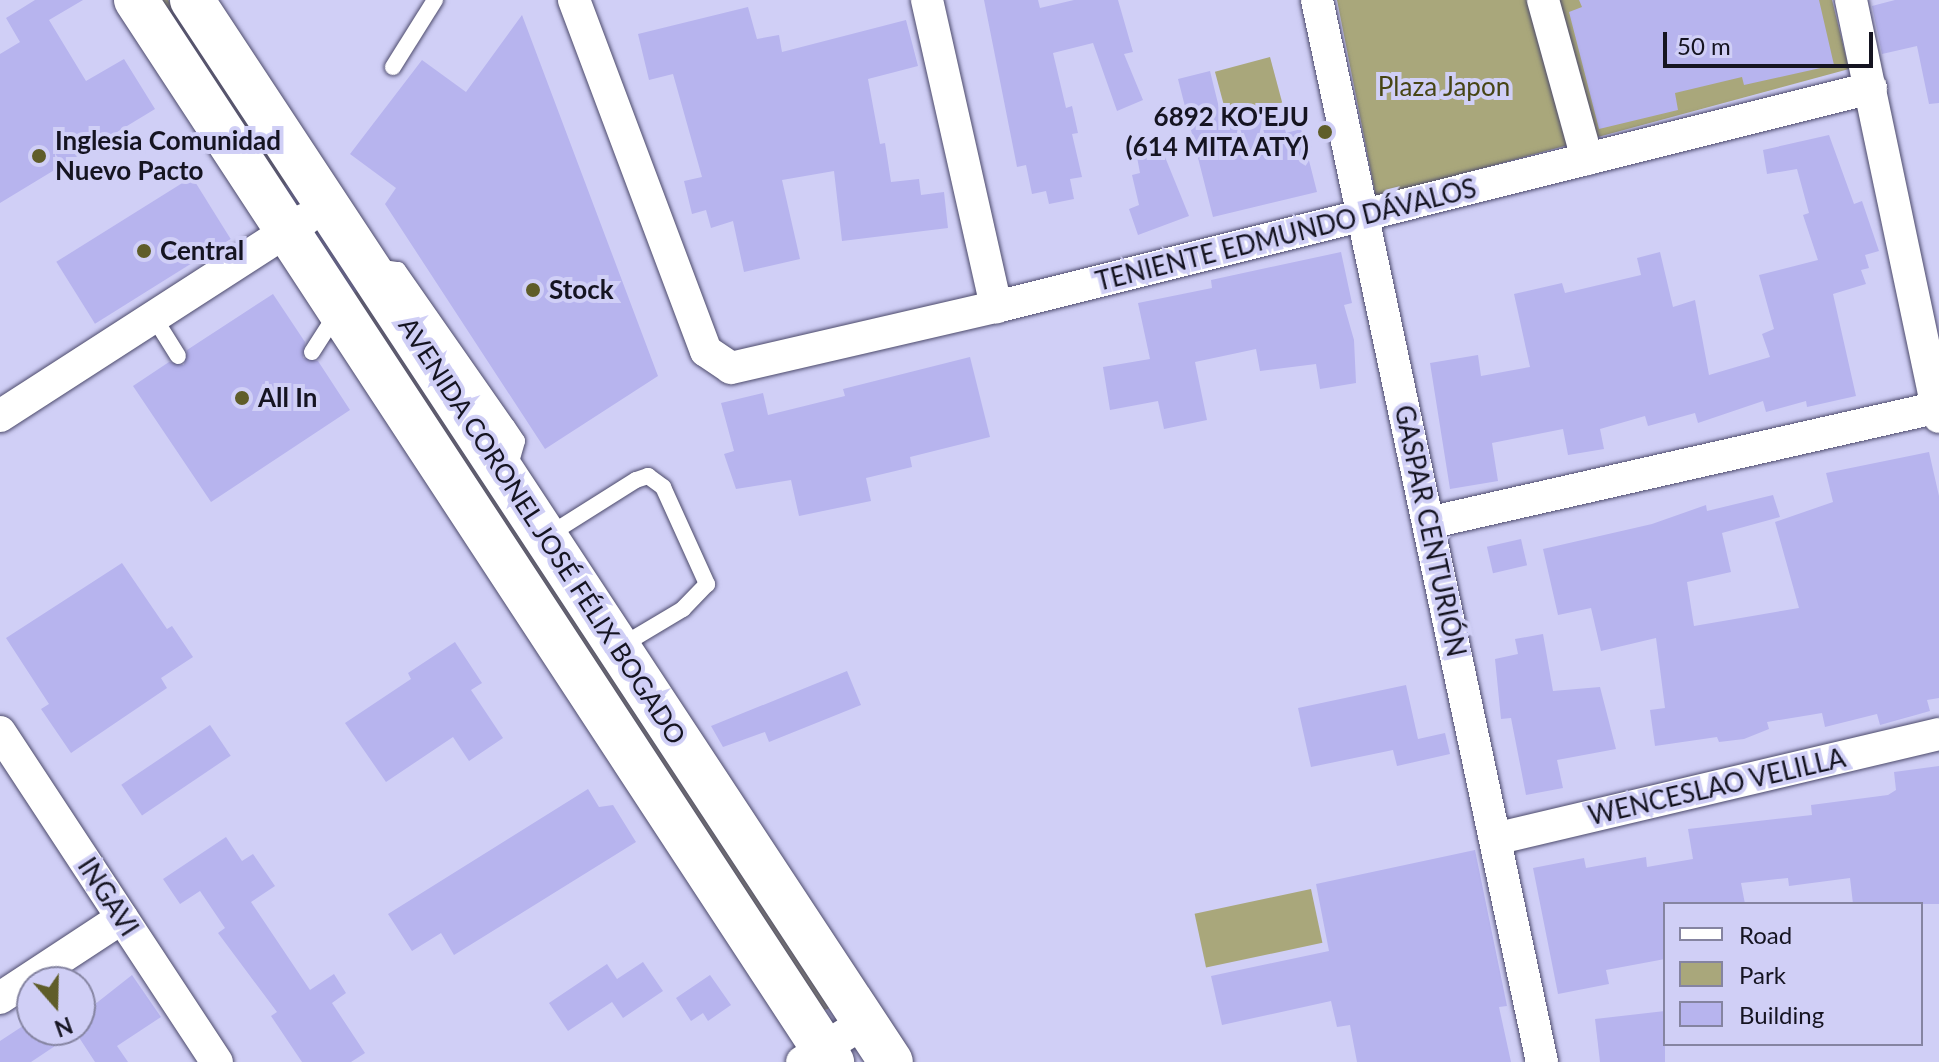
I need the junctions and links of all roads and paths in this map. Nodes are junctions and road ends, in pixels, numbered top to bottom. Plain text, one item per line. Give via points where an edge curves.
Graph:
1 (136, 0) edge
2 (192, 0) edge
3 (435, 0) edge
4 (574, 0) edge
5 (927, 0) edge
6 (1317, 0) edge
7 (1543, 0) edge
8 (1851, 0) edge
9 (393, 67) dead end
10 (1871, 88) junction
11 (1587, 159) junction
12 (329, 204) junction
13 (1363, 216) junction
14 (286, 232) junction
15 (996, 307) junction
16 (339, 311) junction
17 (153, 316) junction
18 (312, 352) dead end
19 (178, 356) dead end
20 (1938, 410) edge
21 (0, 416) edge
22 (1428, 523) junction
23 (547, 536) junction
24 (620, 647) junction
25 (0, 732) edge
26 (1939, 734) edge
27 (1495, 839) junction
28 (122, 918) junction
29 (0, 998) edge
30 (866, 1021) junction
31 (819, 1057) edge
32 (217, 1062) edge
33 (891, 1062) edge
34 (1542, 1062) edge

1 - 14 main road, AVENIDA CORONEL JOSÉ FÉLIX BOGADO
2 - 12 main road, AVENIDA CORONEL JOSÉ FÉLIX BOGADO
3 - 9 lane
4 - 15 street, TENIENTE EDMUNDO DÁVALOS via 706,351 721,365 755,366
5 - 15 street
6 - 13 street, GASPAR CENTURIÓN
7 - 11 street
8 - 10 street
10 - 11 street, TENIENTE EDMUNDO DÁVALOS
10 - 20 street
11 - 13 street, TENIENTE EDMUNDO DÁVALOS
12 - 14 street
12 - 23 main road, AVENIDA CORONEL JOSÉ FÉLIX BOGADO
13 - 15 street, TENIENTE EDMUNDO DÁVALOS
13 - 22 street, GASPAR CENTURIÓN
14 - 16 main road, AVENIDA CORONEL JOSÉ FÉLIX BOGADO
14 - 17 street
16 - 18 lane
16 - 31 main road, AVENIDA CORONEL JOSÉ FÉLIX BOGADO
17 - 19 lane
17 - 21 street
20 - 22 street
22 - 27 street, GASPAR CENTURIÓN
23 - 24 main road, AVENIDA CORONEL JOSÉ FÉLIX BOGADO
23 - 24 lane via 636,480 648,476 663,487 707,584 683,609
24 - 30 main road, AVENIDA CORONEL JOSÉ FÉLIX BOGADO
25 - 28 street, INGAVI
26 - 27 street, WENCESLAO VELILLA
27 - 34 street, GASPAR CENTURIÓN
28 - 29 street
28 - 32 street, INGAVI
30 - 31 street
30 - 33 main road, AVENIDA CORONEL JOSÉ FÉLIX BOGADO

